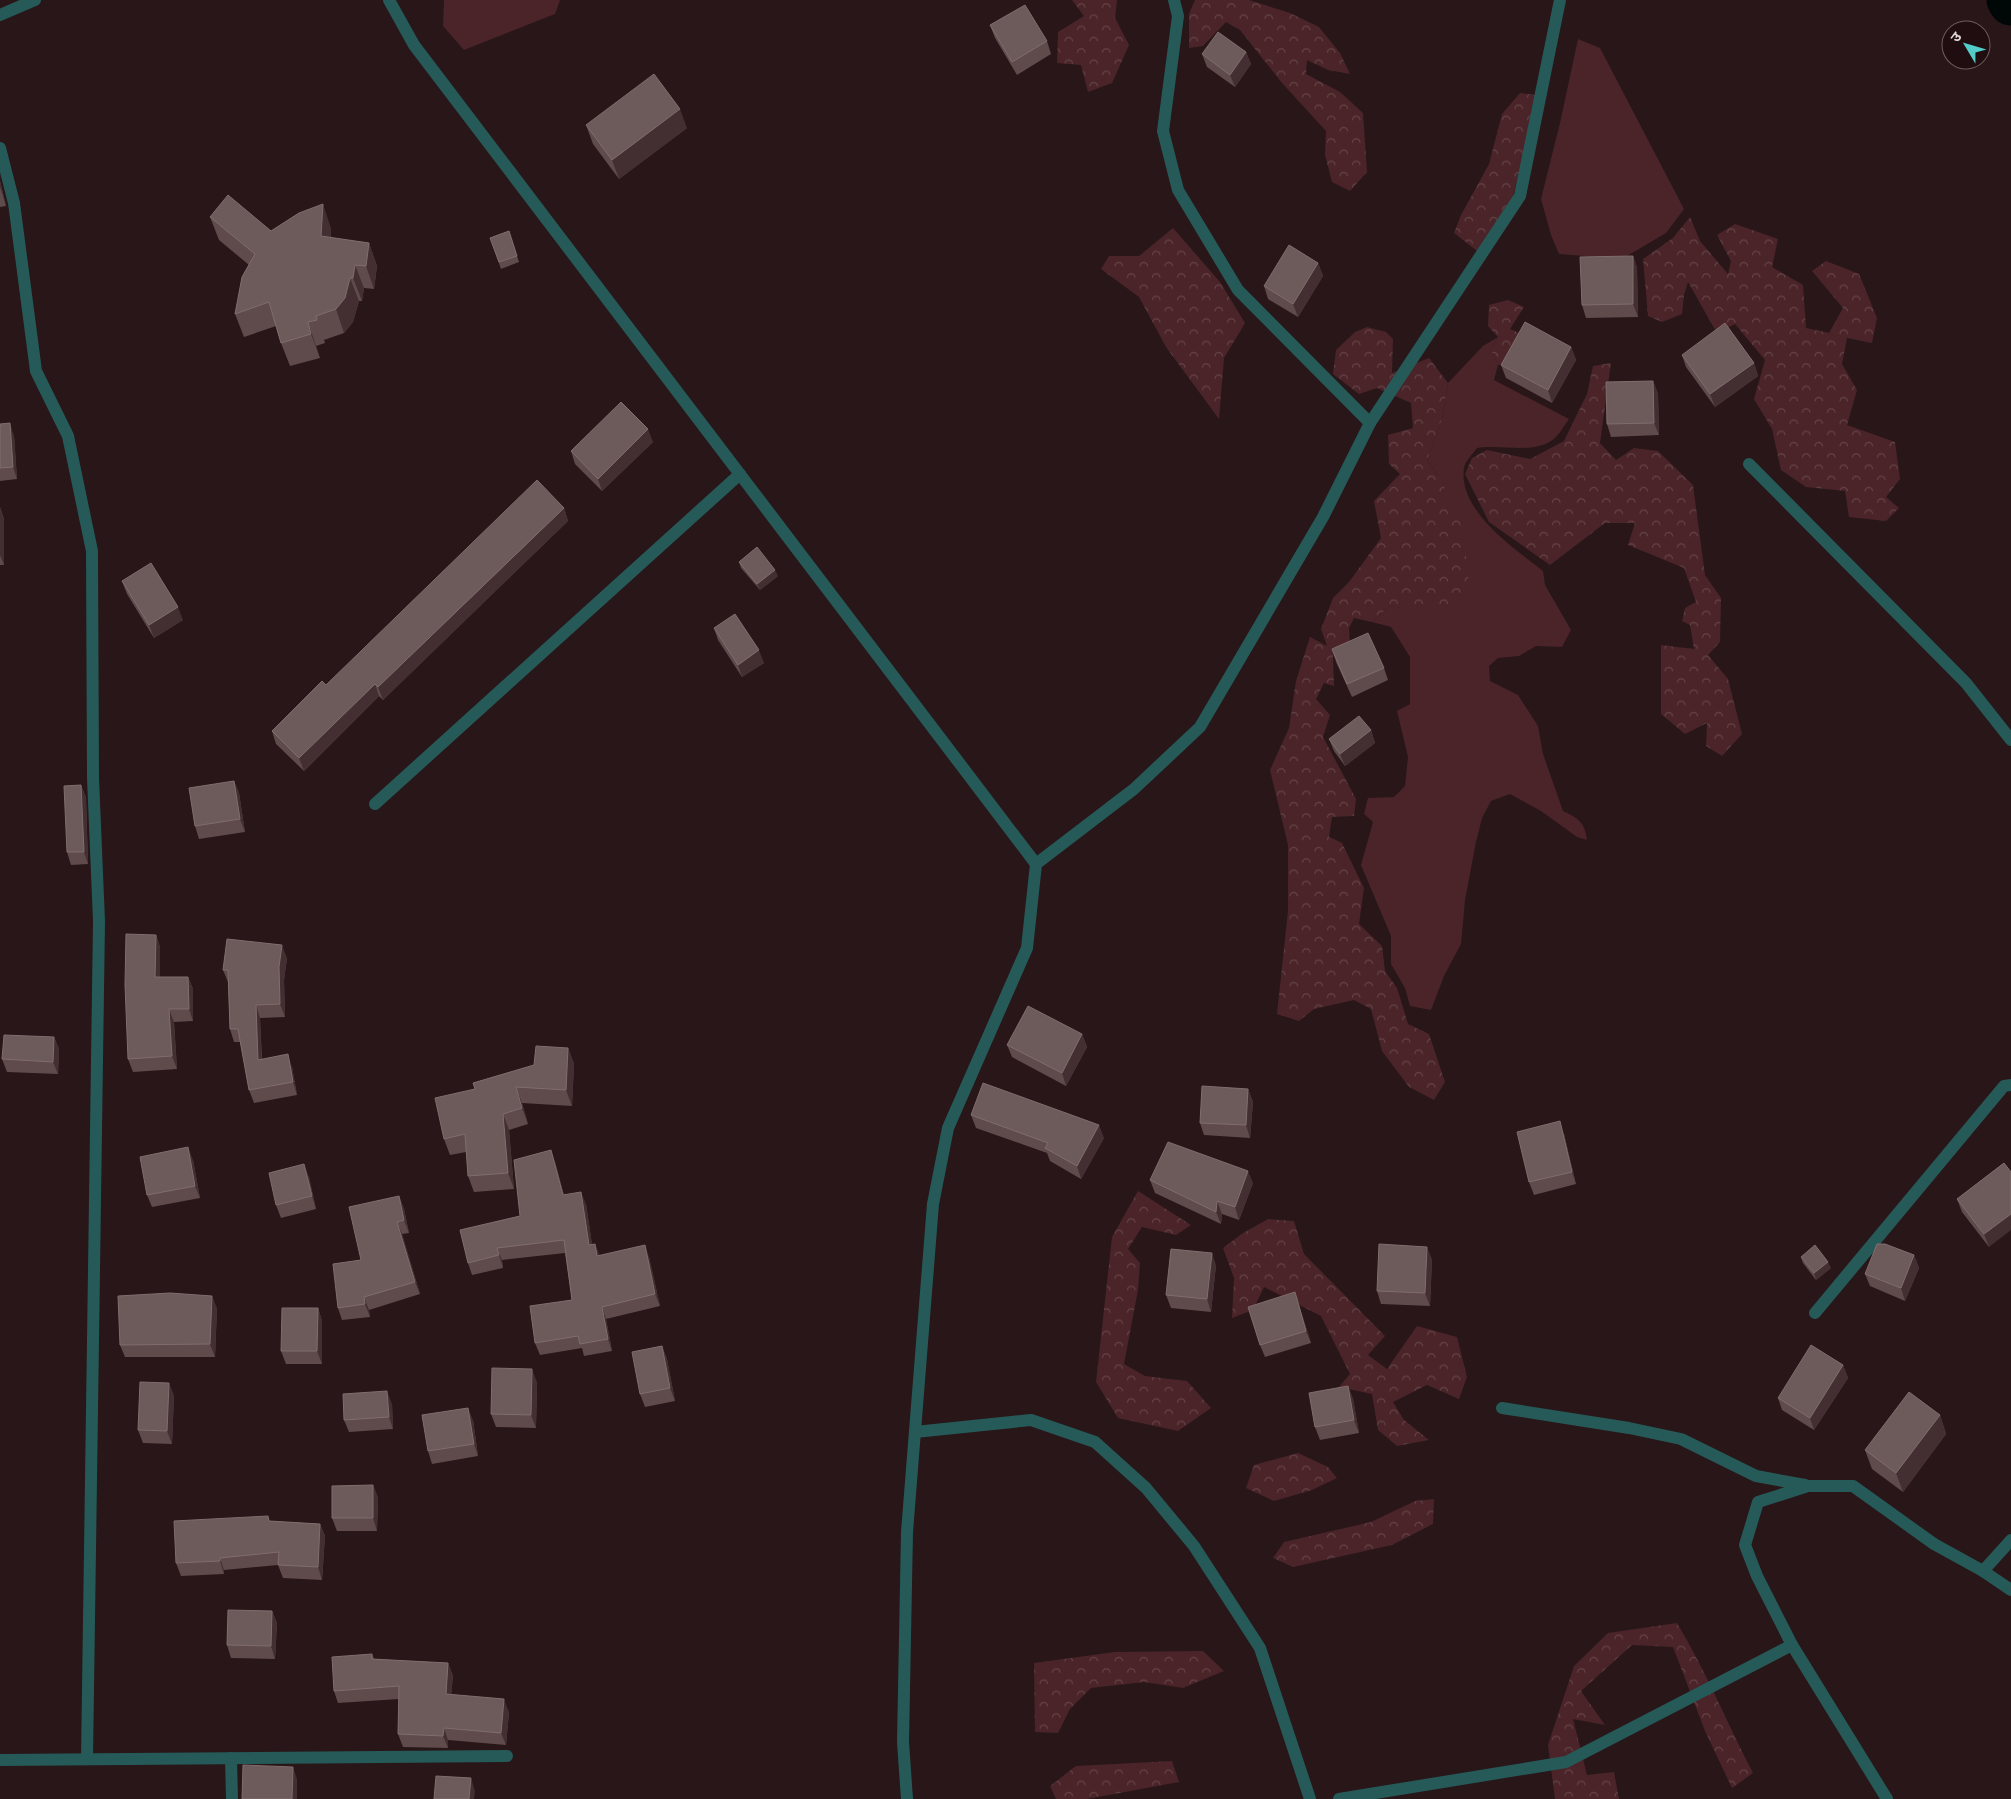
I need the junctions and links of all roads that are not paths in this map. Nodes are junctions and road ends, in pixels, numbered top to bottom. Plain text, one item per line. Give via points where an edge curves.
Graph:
1 (35, 0) edge
2 (389, 0) edge
3 (1174, 0) edge
4 (1560, 0) edge
5 (6, 9) edge
6 (0, 148) edge
7 (1370, 423) junction
8 (1749, 464) dead end
9 (740, 474) junction
10 (2011, 740) edge
11 (375, 804) dead end
12 (1036, 864) junction
13 (2011, 1085) edge
14 (1815, 1313) dead end
15 (1502, 1408) dead end
16 (915, 1432) junction
17 (1808, 1486) junction
18 (2011, 1540) edge
19 (1983, 1571) junction
20 (2011, 1590) edge
21 (1792, 1645) junction
22 (507, 1756) dead end
23 (231, 1758) junction
24 (87, 1759) junction
25 (0, 1760) edge
26 (232, 1799) edge
27 (907, 1799) edge
28 (1310, 1799) edge
29 (1340, 1799) edge
30 (1887, 1799) edge

1 - 5 street
2 - 9 street via 414,44
3 - 7 street via 1178,16 1163,131 1178,190 1238,290
4 - 7 street via 1520,196
6 - 24 street via 14,203 36,371 68,436 92,551 93,778 99,921
7 - 12 street via 1323,517 1200,727 1134,789
8 - 10 street via 1966,683
9 - 11 street
9 - 12 street
12 - 16 street via 1027,948 948,1128 932,1204
13 - 14 street via 2004,1086
15 - 17 street via 1681,1439 1756,1476
16 - 27 street via 905,1608 903,1742
16 - 28 street via 1031,1420 1095,1442 1146,1488 1194,1546 1260,1648
17 - 19 street via 1853,1486 1934,1544
17 - 21 street via 1758,1502 1745,1545
18 - 19 street
19 - 20 street
21 - 29 street via 1566,1762
21 - 30 street
22 - 23 street
23 - 24 street
23 - 26 street
24 - 25 street

